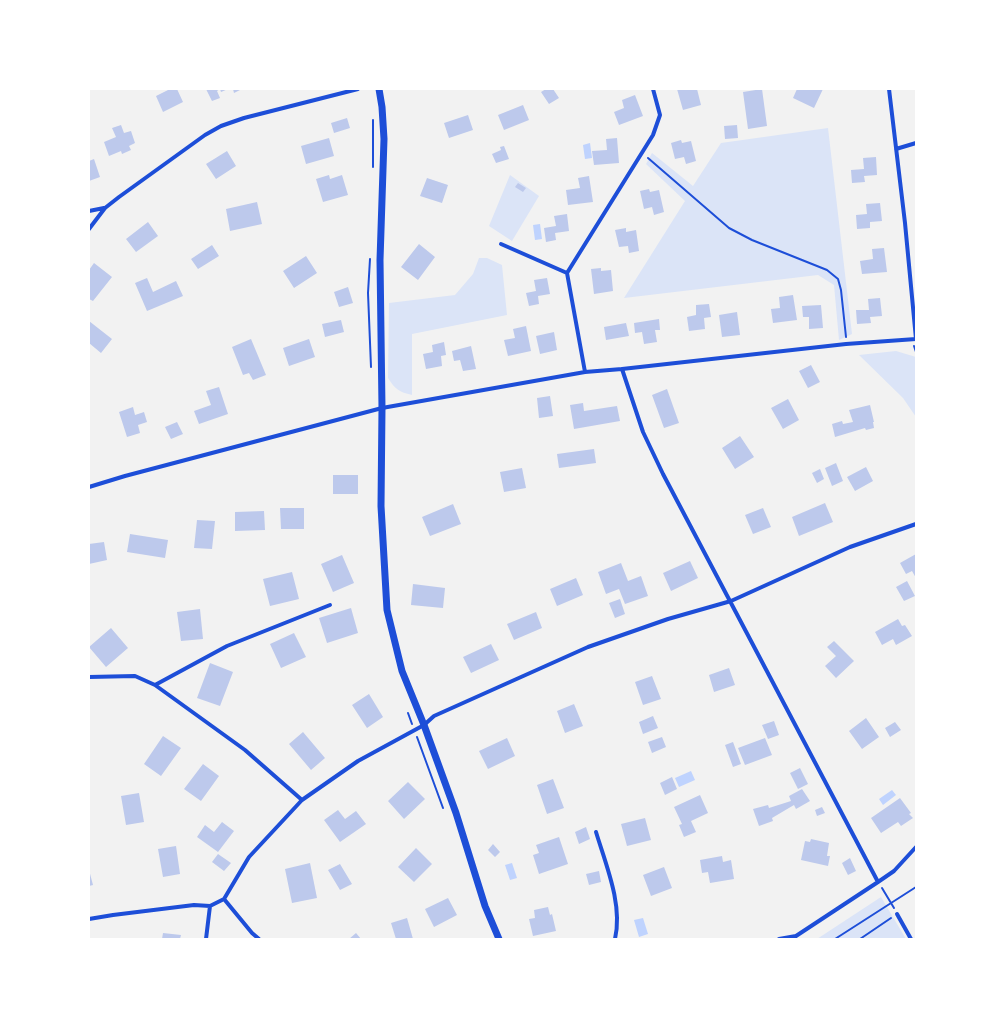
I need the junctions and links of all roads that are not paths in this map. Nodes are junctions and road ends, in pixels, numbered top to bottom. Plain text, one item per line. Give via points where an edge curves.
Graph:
1 (358, 89) edge
2 (379, 89) edge
3 (653, 89) edge
4 (889, 89) edge
5 (916, 143) edge
6 (896, 149) junction
7 (105, 208) junction
8 (89, 211) edge
9 (89, 229) edge
10 (501, 244) dead end
11 (567, 273) junction
12 (916, 339) edge
13 (622, 369) junction
14 (585, 372) junction
15 (382, 408) junction
16 (89, 487) edge
17 (916, 524) edge
18 (731, 601) junction
19 (330, 605) dead end
20 (89, 677) edge
21 (155, 685) junction
22 (424, 725) junction
23 (302, 800) junction
24 (596, 832) dead end
25 (916, 847) edge
26 (878, 882) junction
27 (224, 899) junction
28 (210, 906) junction
29 (898, 914) road end
30 (89, 920) edge
31 (206, 939) edge
32 (259, 939) edge
33 (499, 939) edge
34 (615, 939) edge
35 (779, 939) edge
36 (911, 939) edge

1 - 7 street via 221,126
2 - 15 street via 384,139 380,260
3 - 11 street via 660,115 653,135
4 - 6 street
5 - 6 street
6 - 12 street
7 - 8 street
7 - 9 street
10 - 11 street
11 - 14 street
12 - 13 street via 846,344
13 - 14 street
13 - 18 street via 643,432
14 - 15 street
15 - 16 street
15 - 22 street via 381,506 387,610 402,671
17 - 18 street via 850,547
18 - 22 street via 668,619 588,647 434,716
18 - 26 street
19 - 21 street via 227,646
20 - 21 street via 135,676
21 - 23 street via 245,750
22 - 23 street via 358,761
22 - 33 street
23 - 27 street via 248,857
24 - 34 street via 614,890 617,923
25 - 26 street via 894,871
26 - 35 street via 796,936
27 - 28 street
27 - 32 street
28 - 30 street via 194,905
28 - 31 street
29 - 36 street

